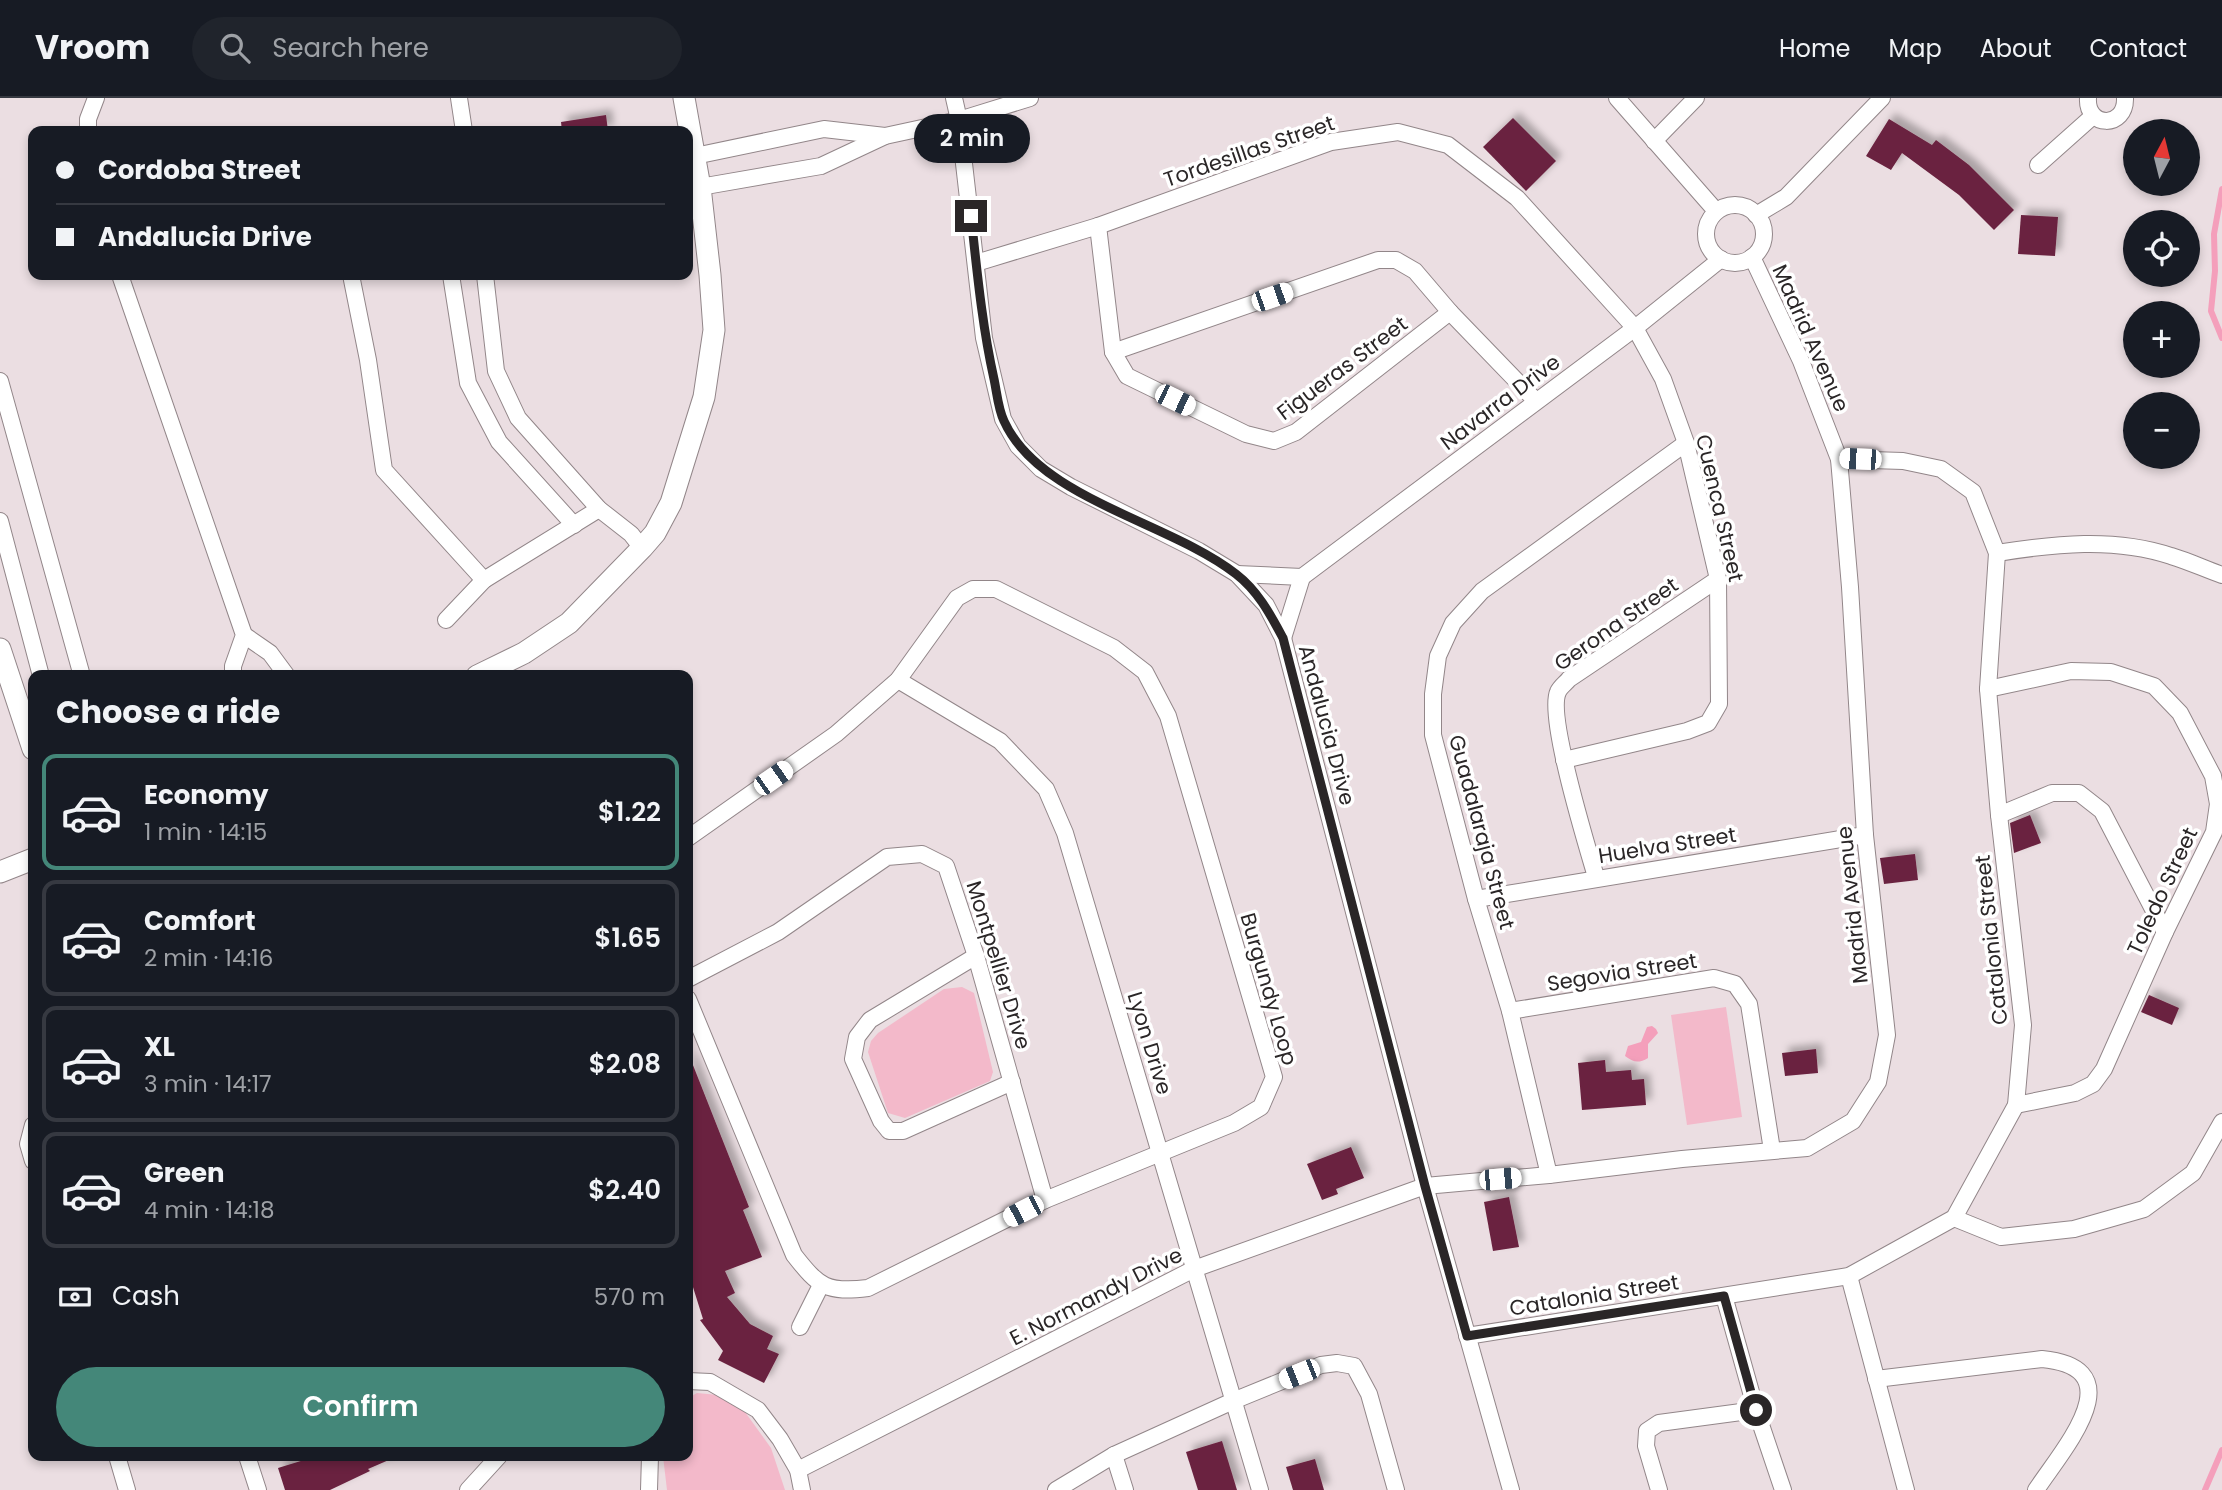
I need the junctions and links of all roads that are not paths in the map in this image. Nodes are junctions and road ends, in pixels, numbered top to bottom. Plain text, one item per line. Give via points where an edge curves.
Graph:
1 (96, 98) edge
2 (458, 98) edge
3 (684, 98) edge
4 (954, 98) edge
5 (1030, 98) edge
6 (1617, 98) edge
7 (1696, 98) edge
8 (1882, 98) edge
9 (2088, 98) edge
10 (2124, 98) edge
11 (2093, 116) junction
12 (959, 120) junction
13 (88, 126) edge
14 (463, 126) edge
15 (689, 126) edge
16 (885, 136) junction
17 (1654, 141) junction
18 (693, 145) edge
19 (695, 156) junction
20 (2038, 165) dead end
21 (700, 187) junction
22 (1716, 211) junction
23 (1756, 215) junction
24 (1098, 226) junction
25 (1752, 257) junction
26 (1721, 259) junction
27 (976, 263) junction
28 (122, 280) edge
29 (352, 280) edge
30 (452, 280) edge
31 (486, 280) edge
32 (1450, 313) junction
33 (1635, 328) junction
34 (1114, 352) junction
35 (0, 381) edge
36 (1536, 401) junction
37 (1686, 443) junction
38 (1839, 459) junction
39 (599, 509) junction
40 (0, 521) edge
41 (574, 525) junction
42 (642, 548) junction
43 (1997, 553) junction
44 (1237, 574) junction
45 (2222, 575) edge
46 (1302, 577) junction
47 (1718, 579) junction
48 (484, 580) junction
49 (446, 620) dead end
50 (244, 635) junction
51 (1283, 638) junction
52 (0, 649) edge
53 (39, 670) edge
54 (80, 670) edge
55 (233, 670) edge
56 (283, 670) edge
57 (489, 670) edge
58 (898, 680) junction
59 (1989, 689) junction
60 (28, 734) edge
61 (1564, 760) junction
62 (1998, 815) junction
63 (693, 834) edge
64 (1865, 835) junction
65 (28, 861) edge
66 (0, 873) edge
67 (1596, 877) junction
68 (1476, 899) junction
69 (2165, 932) junction
70 (976, 956) junction
71 (693, 976) edge
72 (693, 1011) edge
73 (1510, 1011) junction
74 (1012, 1082) junction
75 (2016, 1105) junction
76 (2222, 1122) edge
77 (1772, 1150) junction
78 (1162, 1153) junction
79 (1549, 1175) junction
80 (1425, 1186) junction
81 (1045, 1200) junction
82 (1954, 1218) junction
83 (1195, 1269) junction
84 (1849, 1276) junction
85 (821, 1285) junction
86 (1724, 1296) junction
87 (800, 1327) dead end
88 (1467, 1336) junction
89 (1876, 1379) junction
90 (693, 1381) edge
91 (1233, 1401) junction
92 (1756, 1410) junction
93 (1114, 1455) junction
94 (118, 1461) edge
95 (249, 1461) edge
96 (494, 1461) edge
97 (650, 1461) edge
98 (797, 1471) junction
99 (127, 1490) edge
100 (258, 1490) edge
101 (468, 1490) edge
102 (649, 1490) edge
103 (802, 1490) edge
104 (1056, 1490) edge
105 (1125, 1490) edge
106 (1260, 1490) edge
107 (1396, 1490) edge
108 (1511, 1490) edge
109 (1658, 1490) edge
110 (1783, 1490) edge
111 (1906, 1490) edge
112 (2036, 1490) edge

1 - 13 street
2 - 14 street
3 - 15 main road
4 - 12 street, Andalucia Drive
5 - 12 street
6 - 17 street
7 - 17 street
8 - 23 street via 1786,197
9 - 11 street
10 - 11 street via 2124,110 2115,118 2104,121
11 - 20 street
12 - 16 street
12 - 27 street, Andalucia Drive
16 - 19 street via 824,129
16 - 21 street via 821,166
17 - 22 street
18 - 19 main road
19 - 21 main road
21 - 42 main road via 713,330 704,397 671,503
22 - 23 street via 1732,205
22 - 26 street via 1706,227 1706,237
23 - 25 street via 1762,223 1763,242
24 - 27 street, Tordesillas Street
24 - 33 street, Tordesillas Street via 1331,142 1398,132 1448,145 1517,198
24 - 34 street, Figueras Street
25 - 26 street via 1737,262
25 - 38 street, Madrid Avenue via 1801,361
26 - 33 street, Navarra Drive
27 - 44 street, Andalucia Drive via 984,338 1003,419 1018,446 1041,469 1071,487
28 - 50 street
29 - 48 street via 384,470
30 - 41 street via 468,383 499,443
31 - 39 street via 496,370 518,418
32 - 34 street via 1415,271 1396,260 1378,260
32 - 34 street, Figueras Street via 1296,432 1274,441 1246,434 1127,376
32 - 36 street
33 - 36 street, Navarra Drive
33 - 37 street, Cuenca Street via 1663,379
35 - 54 street
36 - 46 street, Navarra Drive
37 - 47 street, Cuenca Street
37 - 68 street, Guadalaraja Street via 1482,591 1453,623 1438,656 1433,735
38 - 43 street, Catalonia Street via 1902,461 1941,468 1973,492
38 - 64 street, Madrid Avenue
39 - 41 street
39 - 42 street
40 - 53 street
41 - 48 street
42 - 57 main road via 569,623
43 - 45 street via 2047,545 2110,544 2168,555
43 - 59 street, Catalonia Street
44 - 46 street
44 - 51 street, Andalucia Drive via 1266,604
46 - 51 street
47 - 61 street, Gerona Street via 1569,679 1558,692 1556,706
47 - 61 street, Cuenca Street via 1719,704 1708,723
48 - 49 street
50 - 55 street
50 - 56 street via 270,653
51 - 80 street, Andalucia Drive
52 - 60 main road
58 - 63 street, Burgundy Loop via 836,734
58 - 78 street, Lyon Drive via 1000,741 1046,789 1065,833
58 - 78 street, Burgundy Loop via 957,598 973,589 996,589 1114,648 1145,672 1168,716 1274,1077 1261,1107
59 - 62 street, Catalonia Street
59 - 69 street, Toledo Street via 2071,671 2111,671 2154,686 2180,713 2213,776 2218,804 2214,832
61 - 67 street, Gerona Street
62 - 69 street via 2052,793 2079,793 2102,811
62 - 75 street, Catalonia Street via 2023,1025
64 - 67 street, Huelva Street
64 - 77 street, Madrid Avenue via 1887,1035 1878,1082 1853,1121 1807,1148
65 - 66 main road
67 - 68 street, Huelva Street
68 - 73 street, Guadalaraja Street
69 - 75 street, Toledo Street via 2104,1069 2093,1084 2076,1093
70 - 71 street, Montpellier Drive via 946,866 922,854 887,857 778,932
70 - 74 street, Montpellier Drive
70 - 74 street via 870,1020 856,1037 853,1059 889,1131 903,1131
72 - 85 street via 794,1255
73 - 77 street, Segovia Street via 1714,978 1735,984 1749,1003
73 - 79 street, Guadalaraja Street
74 - 81 street, Montpellier Drive
75 - 82 street, Catalonia Street
76 - 82 street via 2193,1172 2144,1209 2074,1229 2001,1237
77 - 79 street, Madrid Avenue
78 - 81 street, Burgundy Loop
78 - 83 street, Lyon Drive
79 - 80 street, Madrid Avenue
80 - 83 street, E. Normandy Drive
80 - 88 street, Andalucia Drive
81 - 85 street, Burgundy Loop via 868,1288 845,1291
82 - 84 street, Catalonia Street
83 - 91 street, Lyon Drive
83 - 98 street, E. Normandy Drive
84 - 86 street, Catalonia Street
84 - 89 street
85 - 87 street
86 - 88 street, Catalonia Street
86 - 92 street
88 - 108 street, Andalucia Drive
89 - 111 street
89 - 112 street via 2042,1359 2063,1361 2084,1376 2090,1394 2087,1412
90 - 98 street via 710,1382 758,1410
91 - 93 street
91 - 106 street, Lyon Drive
91 - 107 street via 1321,1365 1354,1366 1369,1394
92 - 109 street via 1659,1423 1647,1431 1646,1446
92 - 110 street
93 - 104 street
93 - 105 street
94 - 99 street
95 - 100 street
96 - 101 street
97 - 102 street
98 - 103 street

